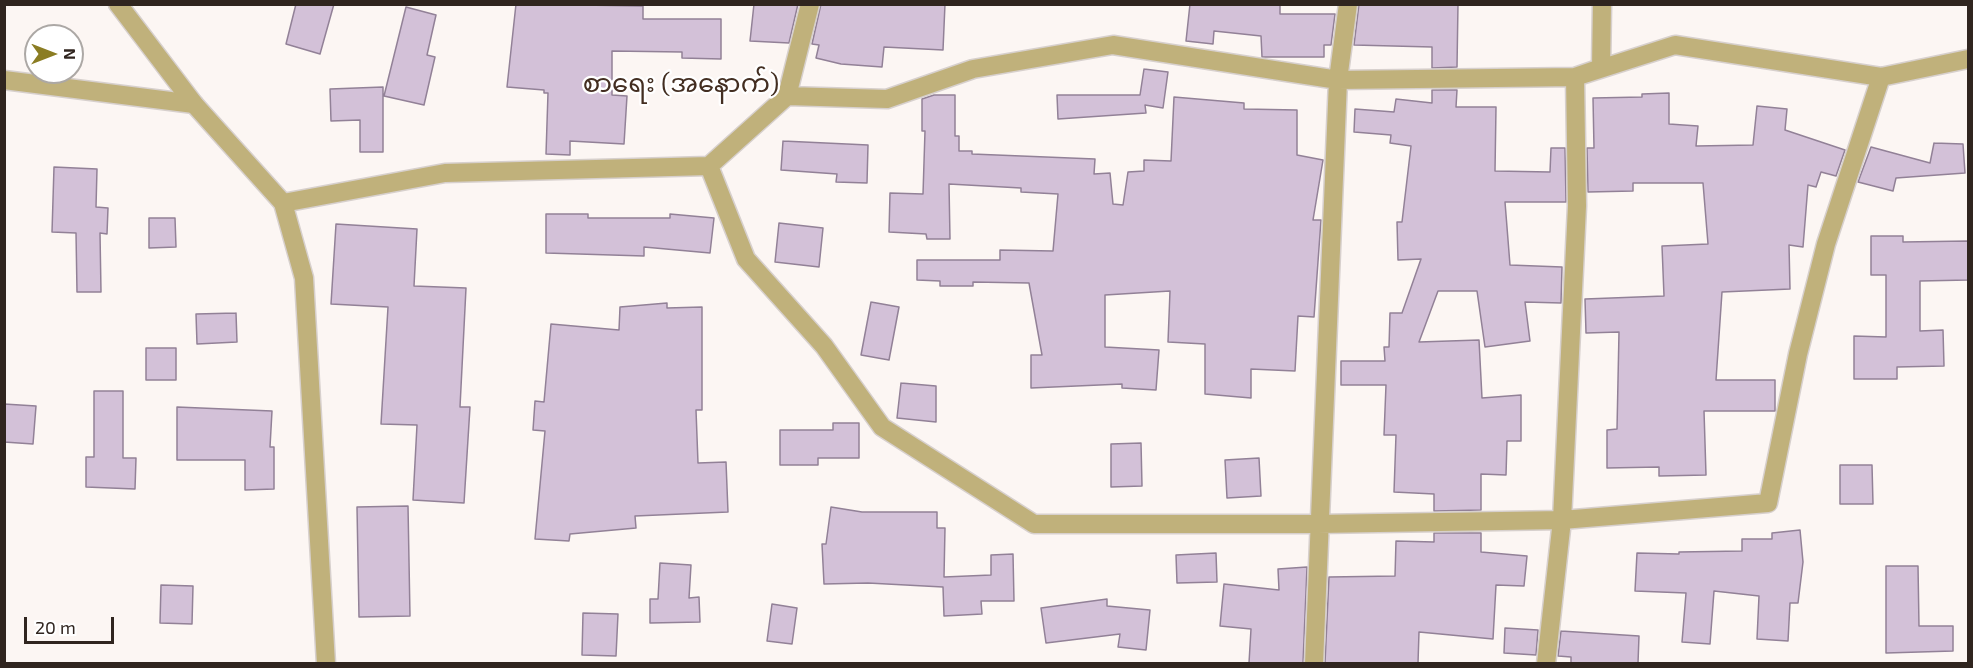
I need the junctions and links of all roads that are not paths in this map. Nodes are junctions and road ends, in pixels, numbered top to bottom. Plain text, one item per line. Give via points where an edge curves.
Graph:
1 (810, 4) edge
2 (1348, 4) edge
3 (1602, 4) edge
4 (122, 6) edge
5 (1968, 59) edge
6 (1575, 76) junction
7 (1881, 78) junction
8 (4, 80) edge
9 (1338, 80) junction
10 (787, 96) junction
11 (194, 104) junction
12 (709, 166) junction
13 (283, 203) junction
14 (1562, 520) junction
15 (1318, 524) junction
16 (326, 663) edge
17 (1314, 663) edge
18 (1546, 663) edge

1 - 10 street
2 - 9 street
3 - 6 street via 1600,68
4 - 11 street
5 - 7 street
6 - 7 street via 1675,45
6 - 9 street
6 - 14 street via 1577,206
7 - 14 street via 1826,244 1798,354 1768,503
8 - 11 street
9 - 10 street via 1113,45 973,69 887,99
9 - 15 street
10 - 12 street
11 - 13 street
12 - 13 street via 446,173
12 - 15 street via 746,259 824,345 882,427 1034,524
13 - 16 street via 304,279
14 - 15 street
14 - 18 street
15 - 17 street

